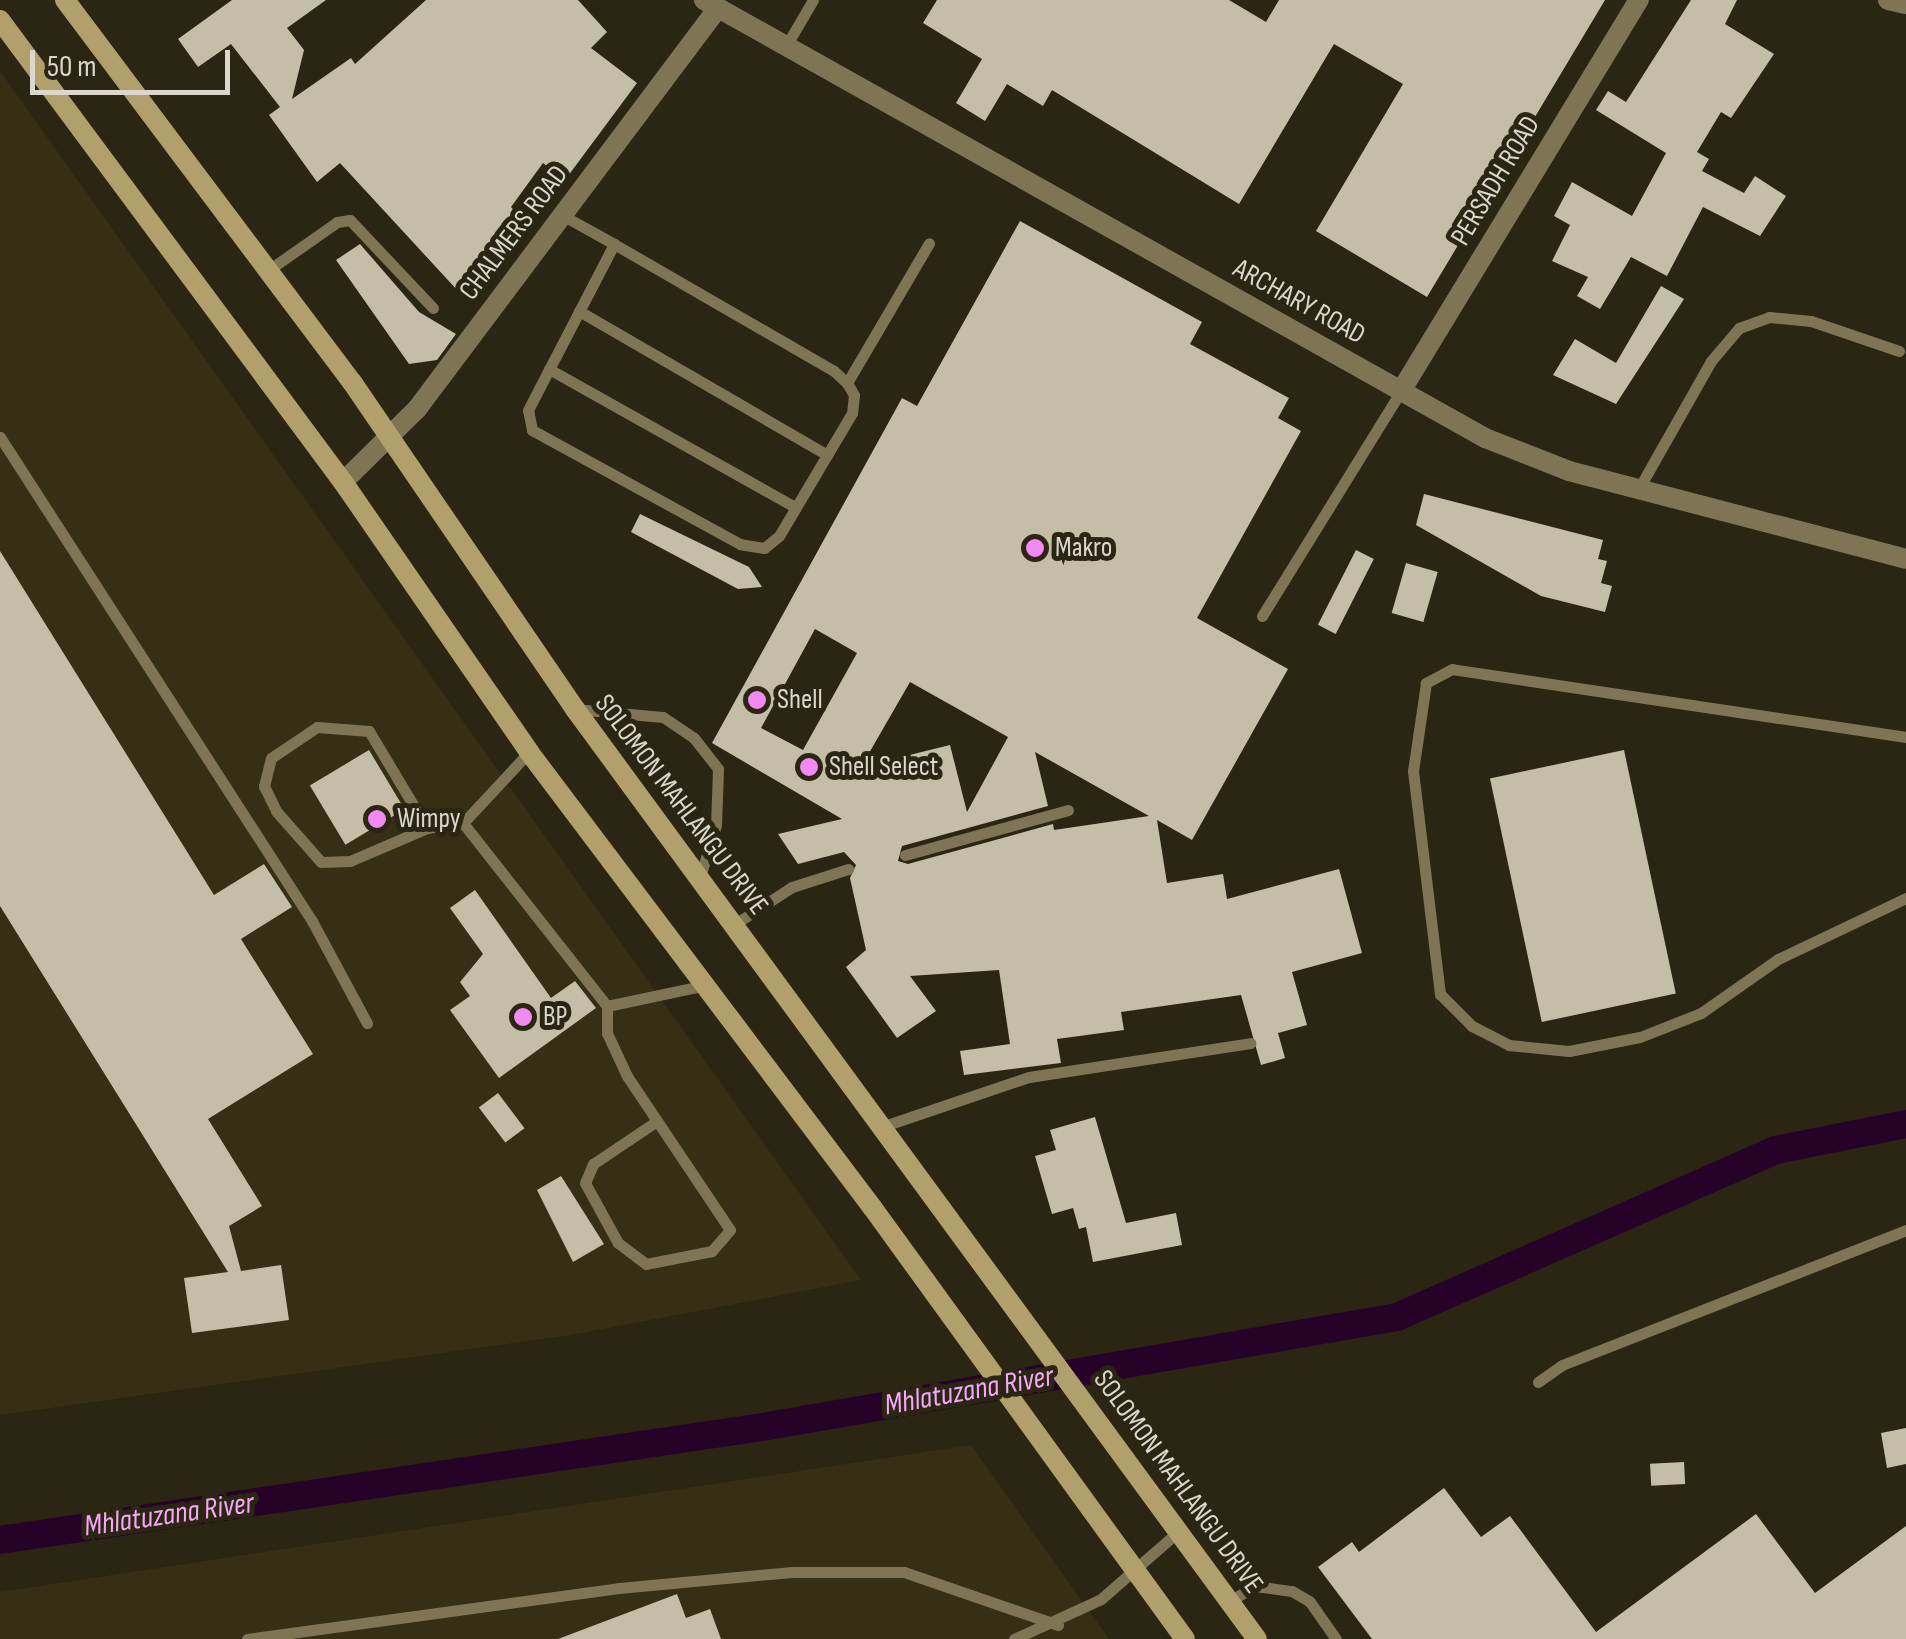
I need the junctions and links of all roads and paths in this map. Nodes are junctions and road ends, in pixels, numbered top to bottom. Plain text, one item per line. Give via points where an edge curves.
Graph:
1 (65, 0) edge
2 (813, 0) edge
3 (1638, 0) edge
4 (1888, 0) edge
5 (711, 4) edge
6 (1906, 4) edge
7 (0, 20) edge
8 (786, 46) junction
9 (562, 214) junction
10 (929, 243) dead end
11 (614, 244) junction
12 (270, 269) junction
13 (433, 308) dead end
14 (579, 311) junction
15 (1899, 351) dead end
16 (549, 368) junction
17 (847, 383) junction
18 (1401, 391) junction
19 (0, 438) edge
20 (391, 438) junction
21 (827, 455) junction
22 (343, 482) junction
23 (1638, 490) junction
24 (795, 507) junction
25 (1906, 559) edge
26 (1262, 616) dead end
27 (576, 709) junction
28 (1906, 737) edge
29 (529, 752) junction
30 (1068, 810) dead end
31 (463, 823) junction
32 (427, 828) junction
33 (906, 855) dead end
34 (848, 869) dead end
35 (700, 877) junction
36 (1906, 898) edge
37 (735, 924) junction
38 (701, 986) junction
39 (607, 1006) junction
40 (367, 1023) dead end
41 (1250, 1044) dead end
42 (657, 1121) junction
43 (884, 1126) junction
44 (1906, 1230) edge
45 (1538, 1382) dead end
46 (1180, 1530) junction
47 (1135, 1572) junction
48 (1230, 1601) junction
49 (1058, 1624) junction
50 (247, 1639) edge
51 (1014, 1639) edge
52 (1185, 1639) edge
53 (1257, 1639) edge
54 (1336, 1639) edge

1 - 12 main road, SOLOMON MAHLANGU DRIVE
2 - 8 lane
3 - 18 street, PERSADH ROAD
4 - 6 street
5 - 8 street, ARCHARY ROAD
5 - 9 street, CHALMERS ROAD
7 - 22 main road
8 - 18 street, ARCHARY ROAD
9 - 11 lane
9 - 20 street, CHALMERS ROAD
10 - 17 lane
11 - 14 lane
11 - 17 lane
12 - 13 lane via 337,222 350,220
12 - 20 main road, SOLOMON MAHLANGU DRIVE
14 - 16 lane
14 - 21 lane
15 - 23 lane via 1811,321 1769,317 1739,328 1711,361
16 - 24 lane
16 - 24 lane via 528,410 532,430 547,442 740,544 764,548
17 - 21 lane via 852,413
18 - 23 street, ARCHARY ROAD via 1485,438
18 - 26 lane
19 - 40 lane via 312,922
20 - 22 street, CHALMERS ROAD
20 - 27 main road, SOLOMON MAHLANGU DRIVE
21 - 24 lane
22 - 29 main road
23 - 25 street, ARCHARY ROAD
27 - 35 main road, SOLOMON MAHLANGU DRIVE
27 - 35 lane via 663,717 694,738 718,769 716,825
28 - 36 lane via 1452,669 1426,683 1414,770 1440,994 1472,1026 1508,1045 1569,1051 1640,1037 1701,1013 1778,959
29 - 31 lane
29 - 38 main road
30 - 33 lane
31 - 32 lane
31 - 39 lane
32 - 32 lane via 350,861 321,862 308,854 264,786 271,758 317,727 369,730
34 - 37 lane via 792,888
35 - 37 main road, SOLOMON MAHLANGU DRIVE
37 - 43 main road, SOLOMON MAHLANGU DRIVE
38 - 39 lane
38 - 47 main road
39 - 42 lane via 612,1047
41 - 43 lane via 1029,1077
42 - 42 lane via 730,1230 712,1251 646,1264 618,1243 585,1183 593,1164
43 - 46 main road, SOLOMON MAHLANGU DRIVE
44 - 45 lane via 1562,1365
46 - 47 lane
46 - 48 main road, SOLOMON MAHLANGU DRIVE
47 - 49 lane
47 - 52 main road
48 - 53 main road, SOLOMON MAHLANGU DRIVE
48 - 54 lane via 1254,1586 1292,1590 1310,1602
49 - 50 lane via 904,1572 792,1572 619,1588
49 - 51 lane

